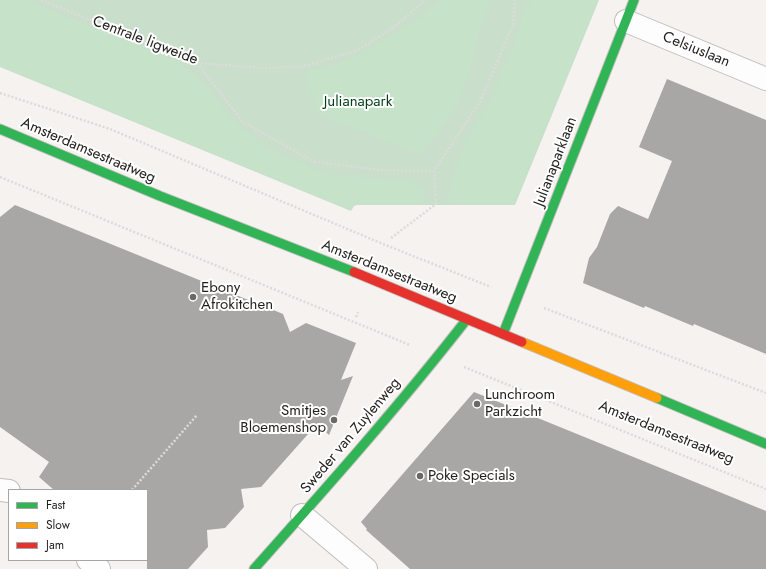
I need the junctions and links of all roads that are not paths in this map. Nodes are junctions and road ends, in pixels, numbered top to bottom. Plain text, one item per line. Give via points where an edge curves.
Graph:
1 (634, 0) edge
2 (626, 21) junction
3 (766, 78) edge
4 (0, 129) edge
5 (467, 319) junction
6 (504, 334) junction
7 (766, 444) edge
8 (302, 515) junction
9 (89, 561) edge
10 (99, 569) edge
11 (254, 569) edge
12 (366, 569) edge

1 - 2 main road, Julianaparklaan
2 - 3 street, Celsiuslaan
2 - 6 main road, Julianaparklaan
4 - 5 main road, Amsterdamsestraatweg
5 - 6 main road, Amsterdamsestraatweg
5 - 8 main road, Sweder van Zuylenweg
6 - 7 main road, Amsterdamsestraatweg
8 - 11 main road, Sweder van Zuylenweg
8 - 12 street
9 - 10 street

